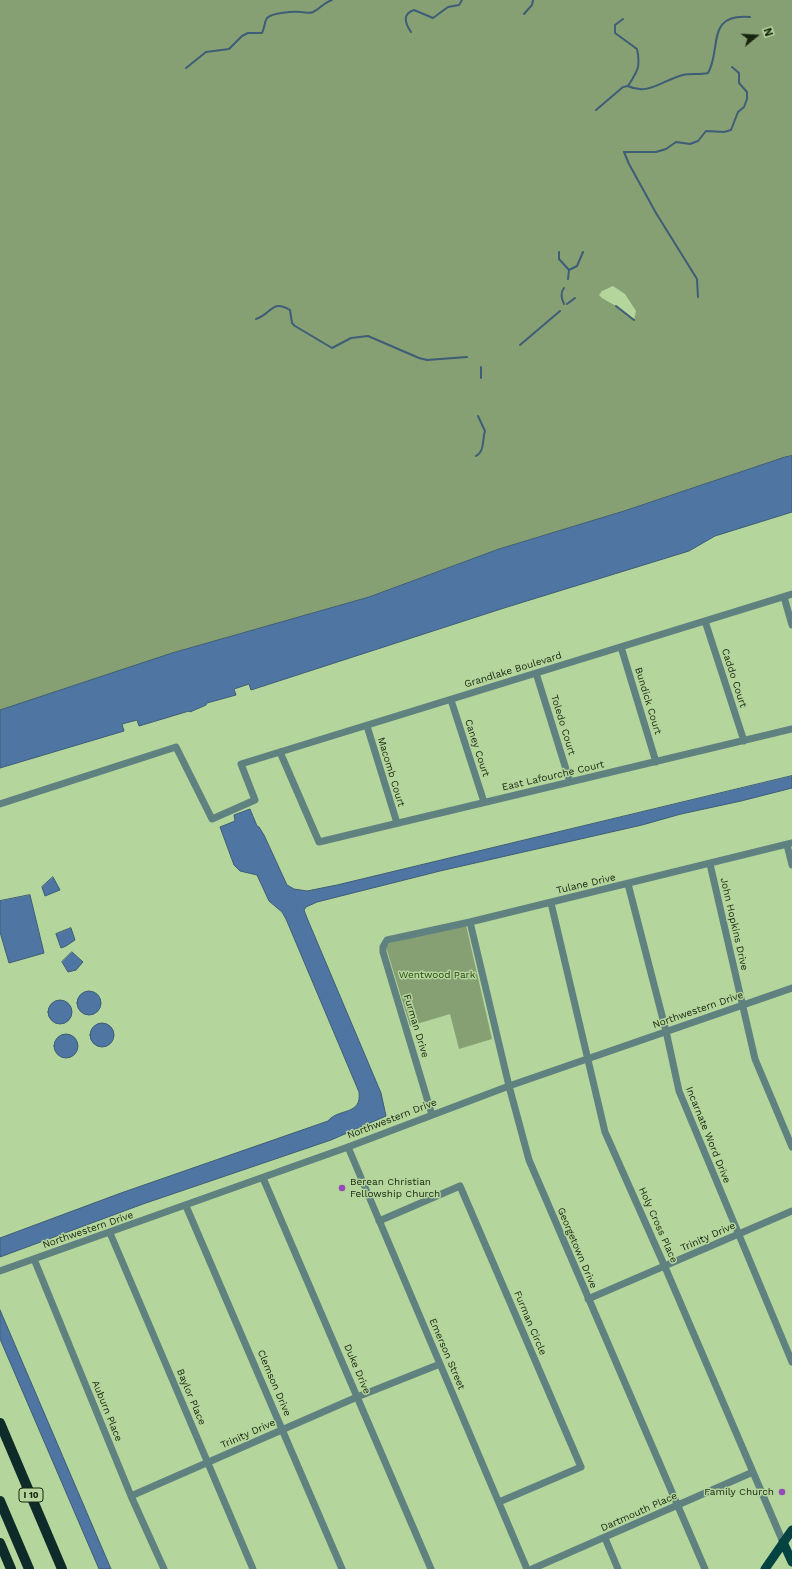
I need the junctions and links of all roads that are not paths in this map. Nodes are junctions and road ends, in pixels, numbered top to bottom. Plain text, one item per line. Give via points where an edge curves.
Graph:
1 (792, 594) edge
2 (784, 597) junction
3 (705, 621) junction
4 (792, 625) edge
5 (621, 647) junction
6 (536, 673) junction
7 (451, 700) junction
8 (366, 726) junction
9 (792, 729) edge
10 (744, 741) junction
11 (280, 752) junction
12 (656, 762) junction
13 (570, 782) junction
14 (484, 802) junction
15 (0, 804) edge
16 (397, 823) junction
17 (790, 844) edge
18 (710, 864) junction
19 (792, 865) edge
20 (628, 884) junction
21 (551, 903) junction
22 (470, 922) junction
23 (384, 943) joint
24 (792, 988) edge
25 (742, 1006) junction
26 (666, 1031) junction
27 (587, 1059) junction
28 (509, 1086) junction
29 (432, 1115) junction
30 (348, 1147) junction
31 (792, 1147) edge
32 (264, 1178) junction
33 (186, 1206) junction
34 (792, 1211) edge
35 (379, 1221) junction
36 (110, 1233) junction
37 (738, 1235) junction
38 (34, 1259) junction
39 (666, 1267) junction
40 (0, 1270) edge
41 (588, 1299) junction
42 (792, 1362) edge
43 (440, 1364) junction
44 (357, 1397) junction
45 (0, 1423) edge
46 (282, 1429) junction
47 (208, 1463) junction
48 (753, 1472) junction
49 (131, 1496) junction
50 (0, 1501) edge
51 (500, 1502) junction
52 (678, 1505) junction
53 (792, 1530) edge
54 (605, 1538) junction
55 (783, 1542) junction
56 (0, 1543) edge
57 (792, 1562) edge
58 (62, 1568) edge
59 (11, 1569) edge
60 (29, 1569) edge
61 (164, 1569) edge
62 (252, 1569) edge
63 (342, 1569) edge
64 (431, 1569) edge
65 (527, 1569) edge
66 (532, 1569) edge
67 (618, 1569) edge
68 (706, 1569) edge
69 (766, 1569) edge

1 - 2 street, Grandlake Boulevard
2 - 3 street, Grandlake Boulevard
2 - 4 street
3 - 5 street, Grandlake Boulevard
3 - 10 street, Caddo Court
5 - 6 street, Grandlake Boulevard
5 - 12 street, Bundick Court
6 - 7 street, Grandlake Boulevard
6 - 13 street, Toledo Court
7 - 8 street, Grandlake Boulevard
7 - 14 street, Caney Court
8 - 11 street, Grandlake Boulevard
8 - 16 street, Macomb Court
9 - 10 street, East Lafourche Court
10 - 12 street, East Lafourche Court
11 - 15 street, Grandlake Boulevard via 241,764 255,800 212,819 176,747
11 - 16 street, East Lafourche Court via 319,842
12 - 13 street, East Lafourche Court
13 - 14 street, East Lafourche Court
14 - 16 street, East Lafourche Court
17 - 18 street, Tulane Drive
17 - 19 street
18 - 20 street, Tulane Drive
18 - 25 street, John Hopkins Drive
20 - 21 street, Tulane Drive
20 - 26 street, Incarnate Word Drive
21 - 22 street, Tulane Drive
21 - 27 street, Holy Cross Place
22 - 23 street, Tulane Drive via 391,939
22 - 28 street, Georgetown Drive
23 - 29 street, Furman Drive via 383,952
24 - 25 street, Northwestern Drive
25 - 26 street, Northwestern Drive
25 - 31 street, John Hopkins Drive via 755,1059
26 - 27 street, Northwestern Drive
26 - 37 street, Incarnate Word Drive via 679,1091
27 - 28 street, Northwestern Drive
27 - 39 street, Holy Cross Place via 605,1132
28 - 29 street, Northwestern Drive
28 - 41 street, Georgetown Drive via 529,1160
29 - 30 street, Northwestern Drive
30 - 32 street, Northwestern Drive
30 - 35 street, Emerson Street
32 - 33 street, Northwestern Drive
32 - 44 street, Duke Drive
33 - 36 street, Northwestern Drive
33 - 46 street, Clemson Drive
34 - 37 street, Trinity Drive
35 - 43 street, Emerson Street
35 - 51 street, Furman Circle via 460,1186 581,1467
36 - 38 street, Northwestern Drive
36 - 47 street, Baylor Place
37 - 39 street, Trinity Drive
37 - 42 street, Incarnate Word Drive
38 - 40 street, Northwestern Drive
38 - 49 street, Auburn Place
39 - 41 street, Trinity Drive
39 - 48 street, Holy Cross Place
41 - 52 street, Georgetown Drive
43 - 44 street, Trinity Drive
43 - 51 street, Emerson Street
44 - 46 street, Trinity Drive
44 - 64 street, Duke Drive
45 - 58 highway, I 10
46 - 47 street, Trinity Drive
46 - 63 street, Clemson Drive
47 - 49 street, Trinity Drive
47 - 62 street, Baylor Place
48 - 52 street, Dartmouth Place
48 - 55 street, Holy Cross Place
49 - 61 street, Auburn Place
50 - 60 highway
51 - 65 street, Emerson Street
52 - 54 street, Dartmouth Place
52 - 68 street, Georgetown Drive
53 - 55 main road
54 - 66 street, Dartmouth Place
54 - 67 street
55 - 57 main road
55 - 69 main road
56 - 59 highway

